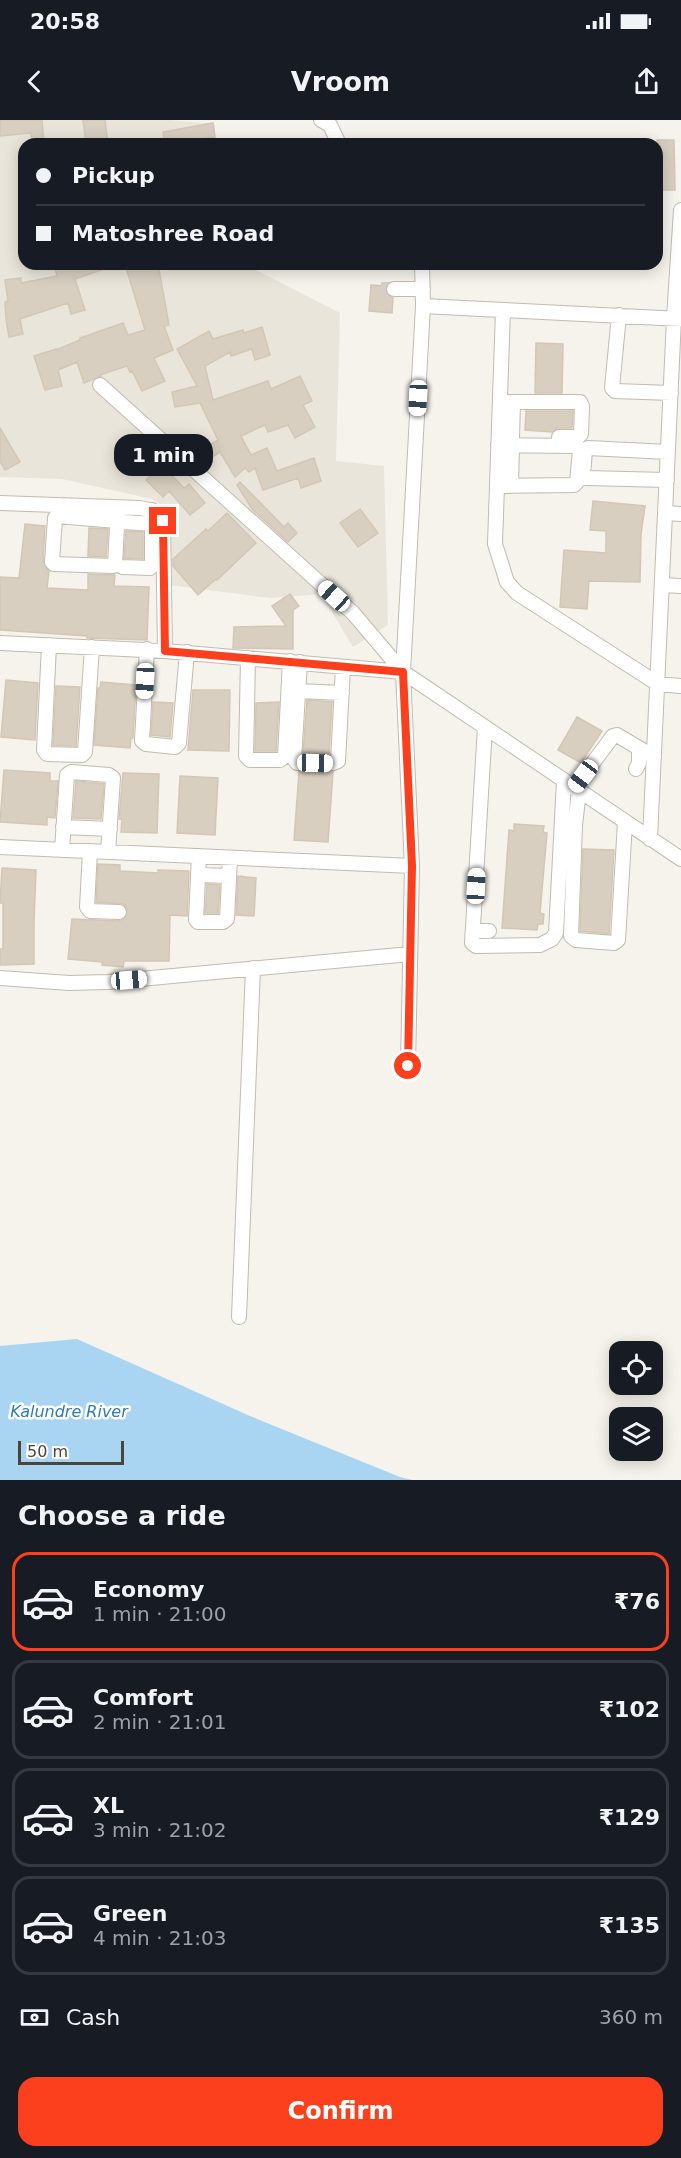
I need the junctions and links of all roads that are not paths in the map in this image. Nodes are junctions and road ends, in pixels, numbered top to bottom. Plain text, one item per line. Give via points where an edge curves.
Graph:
1 (321, 120) edge
2 (336, 138) edge
3 (681, 210) edge
4 (680, 228) edge
5 (422, 270) edge
6 (394, 289) tunnel mouth
7 (423, 289) junction
8 (423, 306) junction
9 (503, 310) junction
10 (619, 315) junction
11 (677, 319) edge
12 (100, 385) dead end
13 (671, 393) junction
14 (506, 402) junction
15 (505, 442) junction
16 (668, 452) junction
17 (672, 473) edge
18 (504, 486) junction
19 (0, 503) edge
20 (666, 513) junction
21 (681, 514) edge
22 (120, 517) junction
23 (152, 517) junction
24 (122, 567) dead end
25 (662, 585) junction
26 (681, 586) edge
27 (0, 643) edge
28 (48, 645) junction
29 (92, 647) junction
30 (147, 649) junction
31 (165, 651) junction
32 (187, 652) junction
33 (248, 658) junction
34 (296, 662) junction
35 (343, 667) junction
36 (403, 672) junction
37 (658, 684) junction
38 (681, 686) edge
39 (299, 692) junction
40 (342, 693) junction
41 (485, 727) junction
42 (639, 748) junction
43 (654, 757) junction
44 (636, 769) dead end
45 (572, 787) junction
46 (625, 822) junction
47 (63, 827) junction
48 (110, 829) junction
49 (650, 839) junction
50 (0, 847) edge
51 (62, 850) junction
52 (90, 851) junction
53 (108, 852) junction
54 (199, 856) junction
55 (230, 858) junction
56 (681, 859) edge
57 (412, 866) junction
58 (198, 875) junction
59 (229, 876) junction
60 (119, 912) dead end
61 (473, 931) junction
62 (489, 931) dead end
63 (410, 954) junction
64 (253, 968) junction
65 (0, 978) edge
66 (408, 1066) dead end
67 (239, 1317) dead end

1 - 2 street via 330,125
3 - 4 street
4 - 11 street
5 - 7 street
6 - 7 street
7 - 8 street
8 - 9 street
8 - 36 street
9 - 10 street
9 - 14 street
10 - 11 street
10 - 13 street via 612,388
11 - 13 street
12 - 36 street via 353,613
13 - 16 street
14 - 15 street
14 - 15 street via 580,402 582,415 578,437
15 - 18 street
15 - 18 street via 577,446 580,450 574,485
16 - 17 street
16 - 17 street via 588,448 583,475 586,478
17 - 20 street
18 - 37 street via 495,544 507,582 517,593
19 - 22 street
20 - 21 street
20 - 25 street
22 - 22 street via 115,565 52,562 57,516
22 - 23 street
23 - 24 street via 152,566
23 - 31 street via 163,521
25 - 26 street
25 - 37 street
27 - 28 street
28 - 29 street
28 - 29 street via 44,750 47,754 86,752
29 - 30 street
30 - 31 street
30 - 32 street via 142,741 175,747 179,743
31 - 32 street
32 - 33 street
33 - 34 street
33 - 34 street via 246,756 250,760 280,760 285,756
34 - 35 street
34 - 39 street
35 - 36 street
35 - 40 street
36 - 41 street
36 - 57 street
37 - 38 street
37 - 43 street
39 - 40 street
39 - 40 street via 294,759 297,763 333,764 339,761
41 - 45 street
41 - 61 street
42 - 43 street
42 - 44 street
42 - 45 street via 613,736
43 - 49 street
45 - 46 street
45 - 46 street via 575,825 571,936 576,940 618,940
45 - 61 street via 556,933 552,939 540,945 476,946 472,943
46 - 49 street
47 - 48 street
47 - 48 street via 67,775 71,772 113,778
47 - 51 street
48 - 53 street
49 - 56 street
50 - 51 street
51 - 52 street
52 - 53 street
52 - 60 street via 87,907
53 - 54 street
54 - 55 street
54 - 58 street
55 - 57 street
55 - 59 street
57 - 63 street
58 - 59 street
58 - 59 street via 198,922 227,920
61 - 62 street
63 - 64 street
63 - 66 street
64 - 65 street via 108,982
64 - 67 street

